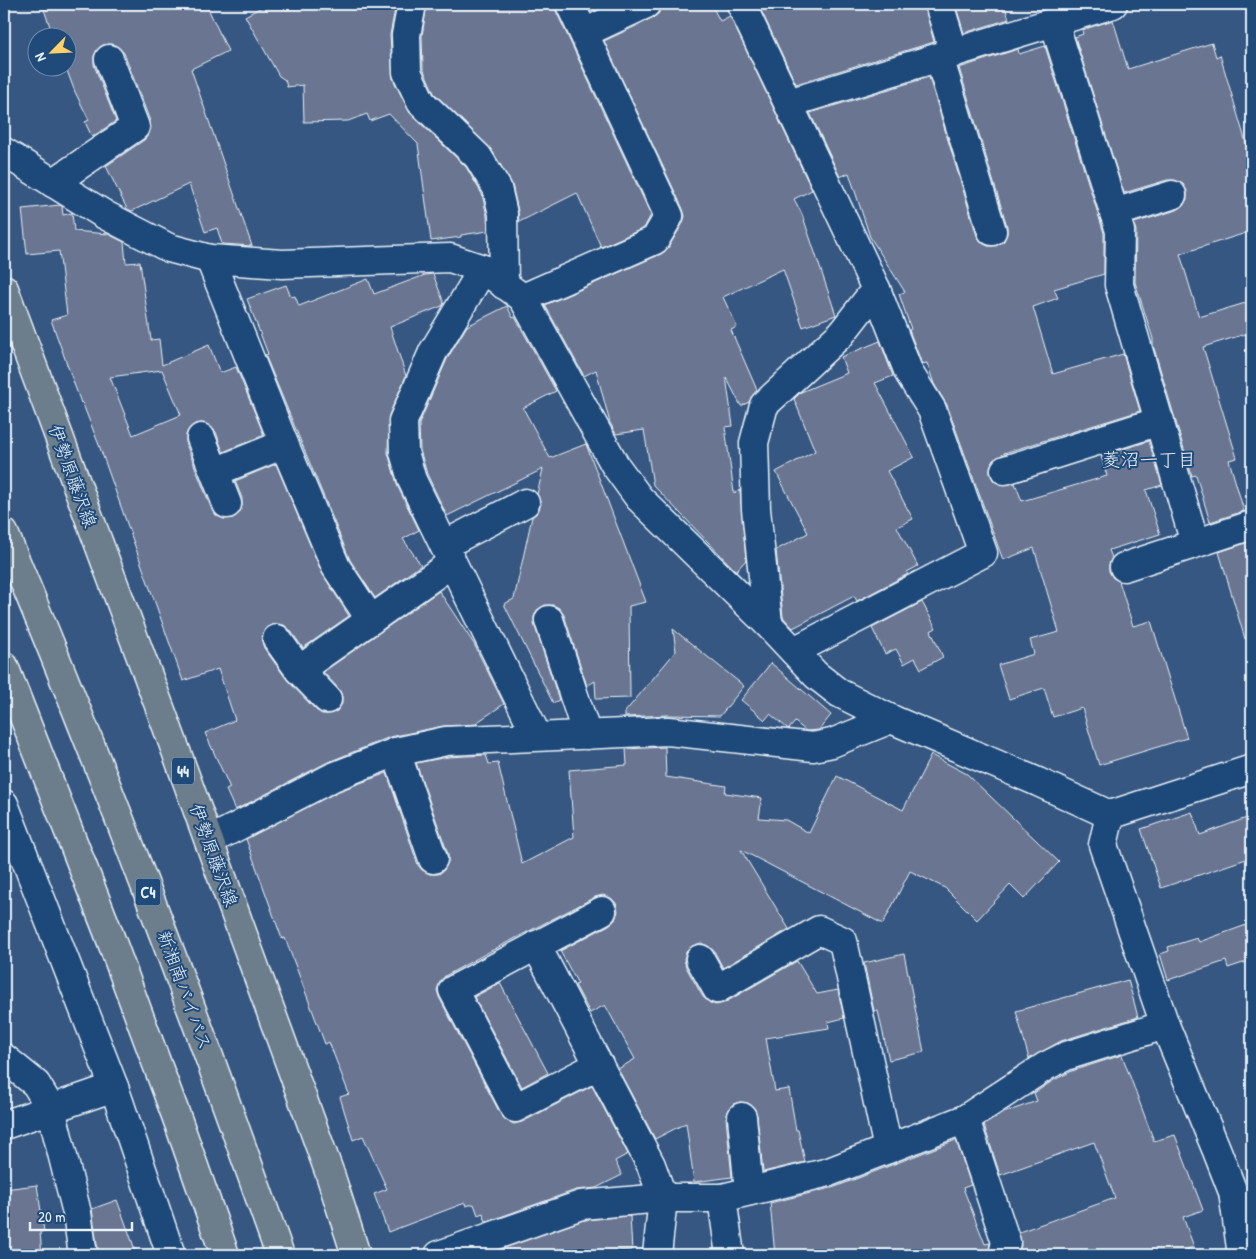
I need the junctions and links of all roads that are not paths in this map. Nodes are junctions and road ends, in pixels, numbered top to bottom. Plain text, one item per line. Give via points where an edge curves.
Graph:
1 (412, 4) edge
2 (570, 4) edge
3 (646, 4) edge
4 (741, 4) edge
5 (938, 4) edge
6 (1113, 4) edge
7 (1062, 14) edge
8 (584, 33) junction
9 (947, 55) junction
10 (109, 59) dead end
11 (789, 103) junction
12 (4, 152) edge
13 (53, 183) junction
14 (1172, 195) dead end
15 (1114, 213) junction
16 (992, 231) dead end
17 (210, 259) junction
18 (483, 269) junction
19 (4, 289) edge
20 (876, 289) junction
21 (514, 292) junction
22 (1160, 421) junction
23 (201, 438) dead end
24 (284, 444) junction
25 (1005, 470) dead end
26 (215, 472) junction
27 (525, 503) dead end
28 (227, 504) dead end
29 (1252, 525) edge
30 (4, 533) edge
31 (1195, 543) junction
32 (448, 554) junction
33 (1124, 567) dead end
34 (371, 620) junction
35 (549, 620) dead end
36 (768, 624) junction
37 (277, 639) dead end
38 (794, 651) junction
39 (4, 666) edge
40 (299, 670) junction
41 (327, 699) dead end
42 (890, 719) junction
43 (587, 735) junction
44 (537, 736) junction
45 (396, 752) junction
46 (1252, 769) edge
47 (4, 804) edge
48 (1110, 814) junction
49 (209, 841) junction
50 (433, 859) dead end
51 (602, 911) dead end
52 (536, 945) junction
53 (700, 959) dead end
54 (1165, 1025) junction
55 (4, 1058) edge
56 (599, 1065) junction
57 (114, 1087) junction
58 (51, 1109) junction
59 (742, 1117) dead end
60 (965, 1119) junction
61 (4, 1125) edge
62 (888, 1149) junction
63 (750, 1192) junction
64 (663, 1198) junction
65 (722, 1198) junction
66 (1245, 1217) edge
67 (83, 1255) edge
68 (171, 1255) edge
69 (226, 1255) edge
70 (280, 1255) edge
71 (356, 1255) edge
72 (439, 1255) edge
73 (657, 1255) edge
74 (730, 1255) edge
75 (1003, 1255) edge
76 (1242, 1255) edge

1 - 21 street via 406,35 407,72 421,102 478,157 497,188
2 - 8 street
3 - 8 street
4 - 11 street
5 - 9 street
6 - 7 street
7 - 9 street
7 - 15 street
8 - 21 street via 669,216 655,240
9 - 11 street
9 - 16 street
10 - 13 street via 136,127
11 - 20 street
12 - 13 street
13 - 17 street via 105,216 169,248
14 - 15 street
15 - 22 street via 1120,231 1119,284
17 - 18 street via 282,264 450,258
17 - 24 street
18 - 21 street
18 - 32 street via 434,352 404,421 404,452 412,480
19 - 49 main road, 伊勢原藤沢線 / 44
20 - 36 street via 841,334 764,405 754,443 756,509
20 - 38 street via 909,372 932,410 983,553
21 - 36 street via 615,465 639,498
22 - 25 street
22 - 31 street
23 - 26 street
24 - 26 street
24 - 34 street via 336,567
26 - 28 street
27 - 32 street
29 - 31 street
30 - 70 main road, 新湘南バイパス / C4 via 154,906
31 - 33 street
32 - 34 street
32 - 44 street
34 - 40 street
35 - 43 street
36 - 38 street
37 - 40 street
38 - 42 street via 838,693
39 - 69 main road via 107,929
40 - 41 street
42 - 43 street via 832,743 813,747 668,731
42 - 48 street
43 - 44 street
44 - 45 street via 446,740
45 - 49 street via 333,777
45 - 50 street
46 - 48 street
47 - 57 street
48 - 54 street via 1103,845
49 - 71 main road, 伊勢原藤沢線 / 44 via 330,1174
51 - 52 street
52 - 56 street
52 - 56 street via 453,990 466,1015 515,1108
53 - 62 street via 717,989 819,930 843,941
54 - 60 street via 1066,1056
54 - 66 street
55 - 58 street via 36,1084
56 - 64 street via 651,1164
57 - 58 street
57 - 68 street
58 - 61 street
58 - 67 street
59 - 63 street
60 - 62 street
60 - 75 street via 1006,1242
62 - 63 street via 829,1172
63 - 65 street
64 - 65 street
64 - 72 street via 581,1205
64 - 73 street
65 - 74 street
66 - 76 street

